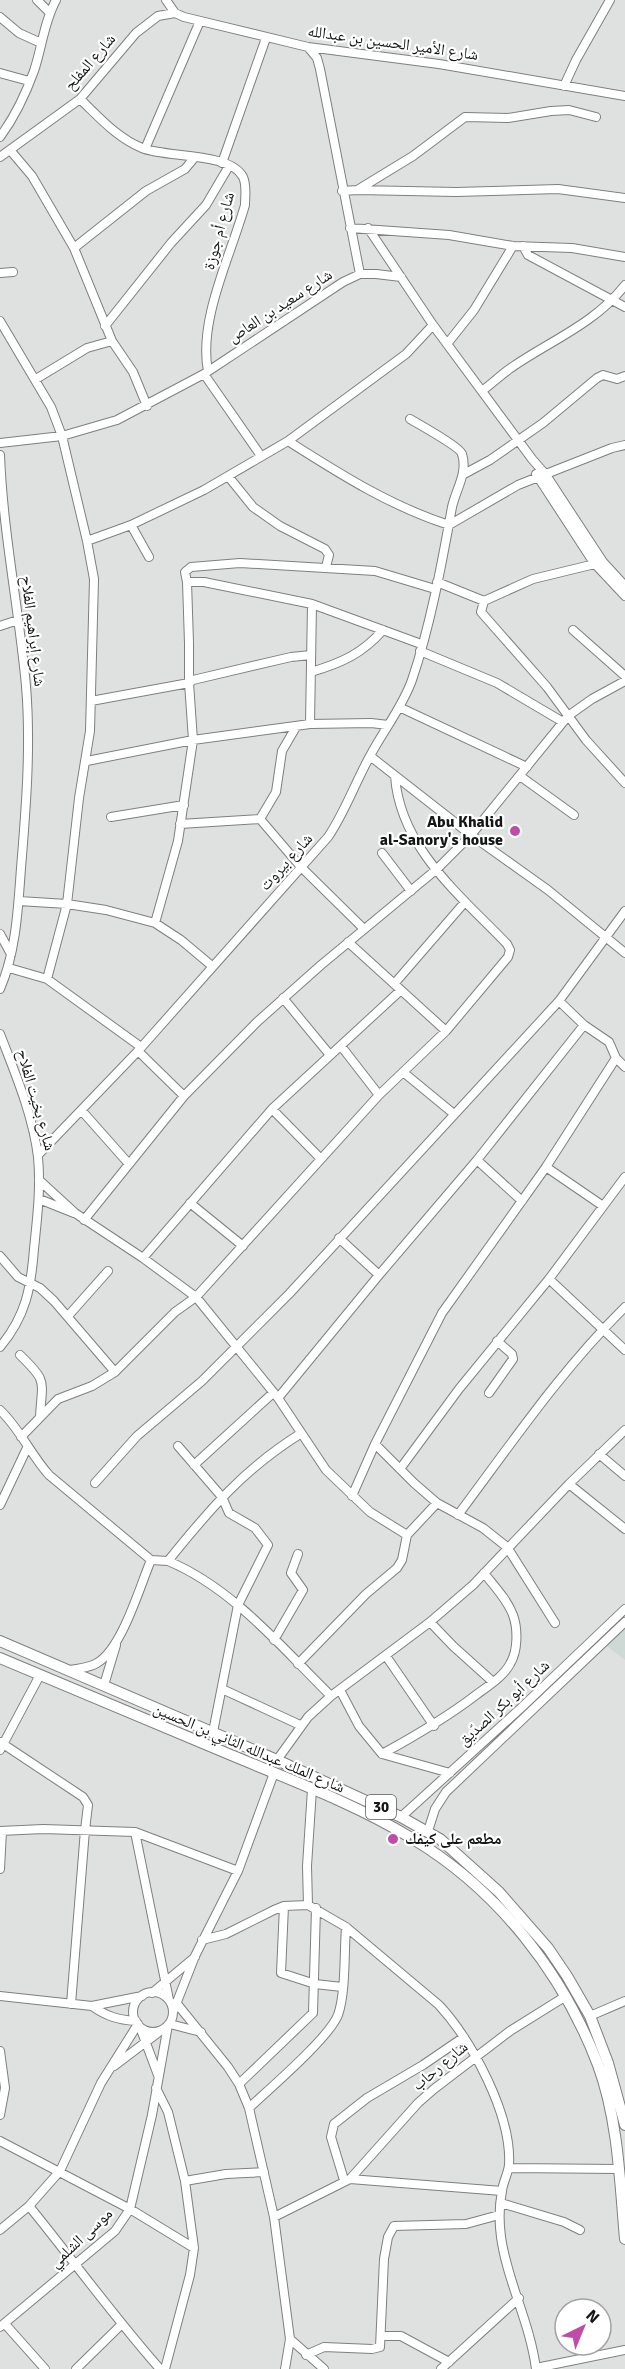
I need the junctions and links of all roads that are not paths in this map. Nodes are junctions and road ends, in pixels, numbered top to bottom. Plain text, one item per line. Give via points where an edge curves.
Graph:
1 (37, 0) edge
2 (56, 0) edge
3 (166, 0) edge
4 (610, 0) edge
5 (49, 12) junction
6 (175, 13) junction
7 (0, 17) edge
8 (200, 21) junction
9 (266, 38) junction
10 (41, 43) junction
11 (308, 47) junction
12 (0, 73) edge
13 (29, 81) junction
14 (564, 86) junction
15 (625, 96) edge
16 (80, 99) junction
17 (596, 117) dead end
18 (1, 132) edge
19 (145, 149) junction
20 (10, 150) junction
21 (0, 157) edge
22 (195, 157) junction
23 (225, 164) junction
24 (358, 190) junction
25 (342, 191) junction
26 (625, 198) edge
27 (350, 228) junction
28 (368, 228) junction
29 (513, 246) junction
30 (523, 246) junction
31 (74, 248) junction
32 (625, 256) edge
33 (13, 272) dead end
34 (0, 273) edge
35 (360, 274) junction
36 (401, 277) junction
37 (625, 285) edge
38 (613, 300) junction
39 (625, 307) edge
40 (0, 321) edge
41 (433, 325) junction
42 (105, 326) junction
43 (112, 341) junction
44 (447, 344) junction
45 (206, 373) junction
46 (625, 376) edge
47 (36, 378) junction
48 (482, 391) junction
49 (147, 406) junction
50 (410, 419) dead end
51 (62, 436) junction
52 (518, 440) junction
53 (288, 441) junction
54 (0, 443) edge
55 (625, 445) edge
56 (0, 455) edge
57 (261, 456) junction
58 (532, 459) junction
59 (464, 474) junction
60 (546, 475) junction
61 (228, 476) junction
62 (537, 478) junction
63 (1, 500) edge
64 (130, 525) junction
65 (449, 525) junction
66 (87, 541) junction
67 (149, 557) dead end
68 (599, 562) junction
69 (326, 567) junction
70 (187, 582) junction
71 (436, 585) junction
72 (625, 586) edge
73 (625, 596) edge
74 (484, 601) junction
75 (312, 604) junction
76 (18, 620) junction
77 (0, 626) edge
78 (383, 630) junction
79 (573, 630) dead end
80 (421, 647) junction
81 (311, 655) junction
82 (311, 672) junction
83 (625, 676) edge
84 (189, 683) junction
85 (91, 701) junction
86 (399, 708) junction
87 (565, 719) junction
88 (310, 724) junction
89 (388, 725) junction
90 (296, 727) junction
91 (193, 740) junction
92 (370, 756) junction
93 (87, 761) junction
94 (527, 767) junction
95 (395, 776) junction
96 (520, 776) junction
97 (625, 783) edge
98 (184, 805) junction
99 (574, 815) dead end
100 (111, 817) dead end
101 (260, 819) junction
102 (180, 824) junction
103 (471, 835) junction
104 (382, 854) dead end
105 (301, 867) junction
106 (437, 869) junction
107 (411, 891) junction
108 (19, 901) junction
109 (465, 902) junction
110 (67, 904) junction
111 (625, 911) edge
112 (155, 923) junction
113 (364, 929) junction
114 (0, 934) edge
115 (606, 938) junction
116 (348, 942) junction
117 (625, 953) edge
118 (11, 954) junction
119 (212, 966) junction
120 (9, 968) junction
121 (47, 979) junction
122 (397, 987) junction
123 (0, 989) edge
124 (283, 998) junction
125 (559, 1001) junction
126 (584, 1025) junction
127 (446, 1031) junction
128 (0, 1034) edge
129 (341, 1046) junction
130 (139, 1049) junction
131 (330, 1055) junction
132 (616, 1058) junction
133 (625, 1067) edge
134 (403, 1072) junction
135 (379, 1095) junction
136 (184, 1096) junction
137 (272, 1109) junction
138 (82, 1111) junction
139 (454, 1114) junction
140 (38, 1155) junction
141 (320, 1158) junction
142 (477, 1160) junction
143 (129, 1164) junction
144 (546, 1167) junction
145 (625, 1177) edge
146 (39, 1180) junction
147 (39, 1199) junction
148 (522, 1200) junction
149 (190, 1203) junction
150 (603, 1206) junction
151 (75, 1213) junction
152 (84, 1220) junction
153 (339, 1238) junction
154 (243, 1246) junction
155 (0, 1256) edge
156 (142, 1258) junction
157 (108, 1271) dead end
158 (379, 1275) junction
159 (549, 1279) junction
160 (30, 1283) junction
161 (196, 1297) junction
162 (625, 1307) edge
163 (68, 1316) junction
164 (603, 1329) junction
165 (497, 1341) junction
166 (0, 1347) edge
167 (237, 1347) junction
168 (625, 1350) edge
169 (20, 1355) dead end
170 (115, 1372) junction
171 (489, 1393) dead end
172 (276, 1396) junction
173 (0, 1410) edge
174 (40, 1417) junction
175 (625, 1430) edge
176 (300, 1434) junction
177 (21, 1437) junction
178 (375, 1444) junction
179 (178, 1446) dead end
180 (27, 1448) junction
181 (599, 1454) junction
182 (194, 1465) junction
183 (400, 1469) junction
184 (625, 1476) edge
185 (94, 1483) dead end
186 (569, 1484) junction
187 (352, 1496) junction
188 (222, 1497) junction
189 (437, 1503) junction
190 (0, 1505) edge
191 (458, 1515) junction
192 (625, 1529) edge
193 (407, 1535) junction
194 (507, 1548) junction
195 (298, 1554) dead end
196 (151, 1560) junction
197 (168, 1561) junction
198 (484, 1573) junction
199 (238, 1605) junction
200 (625, 1609) edge
201 (430, 1622) junction
202 (625, 1622) edge
203 (555, 1623) dead end
204 (274, 1640) junction
205 (0, 1641) edge
206 (116, 1642) junction
207 (386, 1656) junction
208 (0, 1658) edge
209 (298, 1664) junction
210 (70, 1670) junction
211 (40, 1675) junction
212 (494, 1682) junction
213 (105, 1685) junction
214 (222, 1689) junction
215 (340, 1690) junction
216 (331, 1696) junction
217 (300, 1725) junction
218 (434, 1726) junction
219 (213, 1732) junction
220 (1, 1745) edge
221 (382, 1754) junction
222 (277, 1760) junction
223 (274, 1773) junction
224 (450, 1773) junction
225 (312, 1789) junction
226 (401, 1817) junction
227 (84, 1830) junction
228 (1, 1831) edge
229 (428, 1831) junction
230 (135, 1832) junction
231 (440, 1839) junction
232 (432, 1851) junction
233 (0, 1869) edge
234 (238, 1870) junction
235 (284, 1906) junction
236 (312, 1907) junction
237 (346, 1927) junction
238 (202, 1940) junction
239 (195, 1956) junction
240 (165, 1981) junction
241 (315, 1984) junction
242 (342, 1987) junction
243 (152, 1993) junction
244 (0, 1996) edge
245 (143, 1996) junction
246 (566, 1996) junction
247 (625, 2001) edge
248 (71, 2004) junction
249 (173, 2005) junction
250 (92, 2006) junction
251 (590, 2016) junction
252 (138, 2024) junction
253 (169, 2024) junction
254 (160, 2031) junction
255 (201, 2032) junction
256 (464, 2037) junction
257 (144, 2042) junction
258 (0, 2051) edge
259 (476, 2055) junction
260 (109, 2070) junction
261 (158, 2075) junction
262 (239, 2084) junction
263 (156, 2088) junction
264 (249, 2108) junction
265 (0, 2115) edge
266 (625, 2125) edge
267 (0, 2142) edge
268 (509, 2168) junction
269 (619, 2169) junction
270 (60, 2171) junction
271 (264, 2172) junction
272 (347, 2180) junction
273 (185, 2181) junction
274 (502, 2191) junction
275 (501, 2202) junction
276 (29, 2206) junction
277 (130, 2209) junction
278 (499, 2215) junction
279 (624, 2216) edge
280 (274, 2217) junction
281 (0, 2230) edge
282 (580, 2230) dead end
283 (625, 2239) edge
284 (194, 2248) junction
285 (76, 2264) junction
286 (519, 2298) junction
287 (121, 2325) junction
288 (3, 2326) edge
289 (381, 2336) junction
290 (290, 2339) junction
291 (625, 2349) edge
292 (306, 2355) junction
293 (449, 2362) junction
294 (45, 2369) edge
295 (76, 2369) edge
296 (160, 2369) edge
297 (165, 2369) edge
298 (285, 2369) edge
299 (324, 2369) edge
300 (441, 2369) edge
301 (536, 2369) edge

1 - 5 street
2 - 5 street
3 - 6 street
4 - 14 street
5 - 10 street
6 - 8 street, شارع الأمير الحسين بن عبدالله
6 - 16 street, شارع المفلح via 158,16 136,33
7 - 10 street
8 - 9 street, شارع الأمير الحسين بن عبدالله
8 - 19 street
9 - 11 street, شارع الأمير الحسين بن عبدالله
9 - 23 street
10 - 13 street
11 - 14 street, شارع الأمير الحسين بن عبدالله
11 - 25 street via 320,69
12 - 13 street
13 - 18 street
14 - 15 street, شارع الأمير الحسين بن عبدالله
16 - 19 street via 113,130
16 - 20 street, شارع المفلح
17 - 24 street via 569,111 508,118 465,117
19 - 22 street
20 - 21 street, شارع المفلح
20 - 31 street via 32,176
22 - 23 street
22 - 31 street via 185,169 146,191
23 - 42 street via 206,205
23 - 45 street, شارع أم جوزة via 244,178 246,189 212,307
24 - 25 street
24 - 26 street via 558,189
25 - 27 street
27 - 28 street
27 - 35 street
28 - 29 street via 449,235
28 - 36 street
29 - 30 street
29 - 44 street via 474,310
30 - 32 street
30 - 38 street via 528,255
31 - 42 street
33 - 34 street
35 - 36 street
35 - 45 street, شارع سعيد بن العاص
36 - 41 street
37 - 38 street
38 - 39 street
38 - 48 street
40 - 47 street
41 - 44 street
41 - 53 street via 406,354
42 - 43 street
43 - 47 street via 87,348
43 - 49 street
44 - 48 street
45 - 49 street, شارع سعيد بن العاص
45 - 57 street
46 - 52 street via 617,380 603,375 597,378
47 - 51 street
48 - 52 street
49 - 51 street, شارع سعيد بن العاص via 117,420
50 - 59 street via 457,446
51 - 54 street, شارع سعيد بن العاص
51 - 66 street
52 - 58 street
52 - 59 street
53 - 57 street
53 - 65 street via 376,495
55 - 60 street
56 - 63 street, شارع إبراهيم الفلاح
57 - 61 street
58 - 60 street
58 - 62 street
59 - 65 street, شارع بيروت
60 - 62 street
60 - 68 street
61 - 64 street
61 - 69 street via 252,507 325,549 329,555
62 - 65 street
62 - 68 street
63 - 76 street, شارع إبراهيم الفلاح
64 - 66 street
64 - 67 street
65 - 71 street, شارع بيروت
66 - 85 street via 94,579
68 - 72 street
68 - 73 street
68 - 74 street via 532,579
69 - 70 street via 218,564 187,569
69 - 71 street via 375,571
70 - 75 street
70 - 84 street
71 - 74 street
71 - 80 street, شارع بيروت
74 - 87 street via 481,612 547,687
75 - 78 street
75 - 81 street
76 - 77 street
76 - 108 street, شارع إبراهيم الفلاح via 27,720
78 - 80 street
78 - 82 street via 365,648
79 - 83 street
80 - 86 street, شارع بيروت
80 - 87 street
81 - 82 street
81 - 84 street
82 - 88 street
83 - 87 street
84 - 85 street
84 - 91 street
85 - 93 street
86 - 89 street, شارع بيروت
86 - 94 street
87 - 94 street
87 - 97 street
88 - 89 street
88 - 90 street
89 - 92 street, شارع بيروت
90 - 91 street
90 - 101 street via 282,751 276,792
91 - 93 street
91 - 98 street
92 - 95 street
92 - 105 street, شارع بيروت via 336,826
93 - 110 street
94 - 96 street
95 - 103 street
95 - 106 street via 406,824
96 - 99 street
96 - 103 street
98 - 100 street
98 - 102 street
101 - 102 street
101 - 105 street
102 - 112 street
103 - 106 street
103 - 115 street via 556,896
104 - 107 street
105 - 113 street
105 - 119 street, شارع بيروت
106 - 107 street
106 - 109 street
107 - 113 street
108 - 110 street
108 - 118 street, شارع إبراهيم الفلاح
109 - 122 street
109 - 127 street via 507,944 510,953
110 - 112 street
110 - 121 street
111 - 115 street
112 - 119 street
113 - 116 street
114 - 118 street
115 - 117 street
115 - 125 street
116 - 122 street
116 - 124 street
118 - 120 street, شارع إبراهيم الفلاح
119 - 130 street, شارع بيروت
120 - 121 street
120 - 123 street, شارع إبراهيم الفلاح
121 - 130 street
122 - 127 street
122 - 129 street
124 - 131 street
124 - 136 street
125 - 126 street
125 - 139 street
126 - 132 street via 609,1042
126 - 142 street
127 - 134 street
128 - 140 street, شارع بخيت الفلاح
129 - 131 street
129 - 135 street
130 - 136 street
130 - 138 street, شارع بيروت
131 - 137 street
132 - 133 street
132 - 144 street
134 - 135 street
134 - 139 street
135 - 141 street
136 - 143 street
137 - 141 street
137 - 149 street
138 - 140 street, شارع بيروت
138 - 143 street
139 - 153 street
140 - 146 street, شارع بخيت الفلاح
141 - 154 street
142 - 148 street
142 - 158 street
143 - 152 street
144 - 148 street
144 - 150 street
145 - 150 street
146 - 147 street, شارع بخيت الفلاح
146 - 151 street
147 - 151 street
147 - 160 street, شارع بخيت الفلاح
148 - 178 street via 442,1313
149 - 154 street
149 - 156 street
150 - 159 street
151 - 152 street
152 - 156 street
153 - 158 street
153 - 167 street
154 - 161 street
155 - 160 street via 18,1277
156 - 161 street
157 - 163 street
158 - 172 street
159 - 164 street
159 - 165 street
160 - 163 street via 45,1292
160 - 166 street, شارع بخيت الفلاح via 20,1319
161 - 167 street
161 - 170 street via 175,1312
162 - 164 street
163 - 170 street
164 - 168 street
164 - 191 street
165 - 171 street via 513,1359
165 - 183 street
167 - 172 street
167 - 185 street via 144,1429
169 - 174 street via 43,1381
170 - 174 street via 58,1399
172 - 176 street
172 - 182 street
173 - 177 street
174 - 177 street
175 - 181 street
176 - 187 street via 316,1458
176 - 188 street via 266,1456
177 - 180 street
178 - 183 street
178 - 187 street
179 - 182 street
180 - 190 street
180 - 196 street via 49,1475
181 - 184 street
181 - 186 street
182 - 188 street
183 - 189 street
186 - 192 street
186 - 194 street
187 - 193 street
188 - 197 street
188 - 199 street via 234,1517 255,1528 268,1543
189 - 191 street
189 - 193 street
191 - 194 street via 483,1528
193 - 209 street via 397,1568
194 - 198 street
194 - 203 street
195 - 204 street via 291,1573 303,1590
196 - 197 street
196 - 206 street
197 - 199 street
198 - 201 street
198 - 212 street via 508,1604 516,1627 512,1662
199 - 204 street
199 - 214 street
200 - 224 street, شارع أبو بكر الصدّيق
201 - 207 street
201 - 212 street
202 - 229 street, شارع أبو بكر الصدّيق via 446,1792
204 - 209 street
205 - 210 main road, شارع الملك عبدالله الثاني بن الحسين / 30
206 - 210 street via 99,1662
206 - 213 street
207 - 215 street
207 - 218 street
208 - 211 main road, شارع الملك عبدالله الثاني بن الحسين / 30
209 - 216 street
210 - 213 main road, شارع الملك عبدالله الثاني بن الحسين / 30
211 - 220 street
211 - 223 main road, شارع الملك عبدالله الثاني بن الحسين / 30
212 - 218 street
213 - 219 main road, شارع الملك عبدالله الثاني بن الحسين / 30
214 - 217 street
214 - 219 street
215 - 216 street
215 - 221 street via 359,1726
216 - 217 street
217 - 222 street
218 - 221 street
219 - 222 main road, شارع الملك عبدالله الثاني بن الحسين / 30
220 - 227 street via 83,1797 89,1809
221 - 224 street
222 - 226 main road, شارع الملك عبدالله الثاني بن الحسين / 30
223 - 225 main road, شارع الملك عبدالله الثاني بن الحسين / 30
223 - 234 street
224 - 226 street, شارع أبو بكر الصدّيق
225 - 232 main road, شارع الملك عبدالله الثاني بن الحسين / 30
225 - 236 street via 308,1856
226 - 229 main road, شارع الملك عبدالله الثاني بن الحسين / 30
227 - 228 street
227 - 230 street
227 - 248 street
228 - 233 street
229 - 231 main road, شارع الملك عبدالله الثاني بن الحسين / 30
230 - 234 street
230 - 240 street
231 - 232 main road
231 - 251 main road, شارع الملك عبدالله الثاني بن الحسين / 30 via 493,1886 548,1948
232 - 246 main road, شارع الملك عبدالله الثاني بن الحسين / 30 via 464,1875 512,1922
234 - 238 street
235 - 236 street
235 - 238 street via 226,1934
235 - 241 street via 280,1971
236 - 237 street
236 - 241 street
237 - 242 street
237 - 256 street via 439,2005
238 - 239 street
239 - 240 street
239 - 249 street
240 - 243 street
240 - 249 street
241 - 242 street
241 - 262 street via 312,2015
242 - 264 street via 335,2022
243 - 245 street
243 - 249 street via 161,1994
244 - 248 street
245 - 250 street
245 - 252 street via 134,2007
246 - 259 street, شارع رحاب
246 - 269 main road, شارع الملك عبدالله الثاني بن الحسين / 30 via 599,2067
247 - 251 street
248 - 250 street
249 - 253 street
249 - 255 street
250 - 252 street via 104,2014
251 - 266 main road, شارع الملك عبدالله الثاني بن الحسين / 30
252 - 254 street via 151,2032
252 - 257 street
252 - 260 street
253 - 254 street
253 - 255 street
253 - 261 street, موسى الشلمي
254 - 257 street
255 - 262 street
256 - 259 street
256 - 272 street via 367,2098 334,2124 333,2151
257 - 260 street
257 - 261 street
258 - 265 street via 5,2088
259 - 268 street via 508,2142
259 - 272 street, شارع رحاب via 418,2103
260 - 270 street
261 - 263 street, موسى الشلمي
262 - 264 street
263 - 273 street via 168,2112
263 - 277 street, موسى الشلمي
264 - 271 street
267 - 270 street
268 - 269 street
268 - 274 street
269 - 279 main road, شارع الملك عبدالله الثاني بن الحسين / 30
270 - 276 street
270 - 277 street
271 - 273 street
271 - 280 street
272 - 274 street
272 - 280 street
273 - 284 street
274 - 275 street
275 - 278 street
275 - 282 street
276 - 281 street
276 - 285 street
277 - 284 street
277 - 285 street, موسى الشلمي via 115,2232
278 - 286 street via 506,2260
278 - 289 street via 474,2223 399,2224 391,2230 381,2289
279 - 283 main road, شارع الملك عبدالله الثاني بن الحسين / 30
280 - 290 street
284 - 297 street
285 - 287 street
285 - 288 street, موسى الشلمي
286 - 293 street
286 - 301 street
287 - 295 street
287 - 296 street
288 - 294 street
289 - 292 street via 381,2345 376,2349 334,2346
289 - 293 street via 401,2336
290 - 292 street
290 - 298 street
291 - 301 street
292 - 299 street
293 - 300 street

